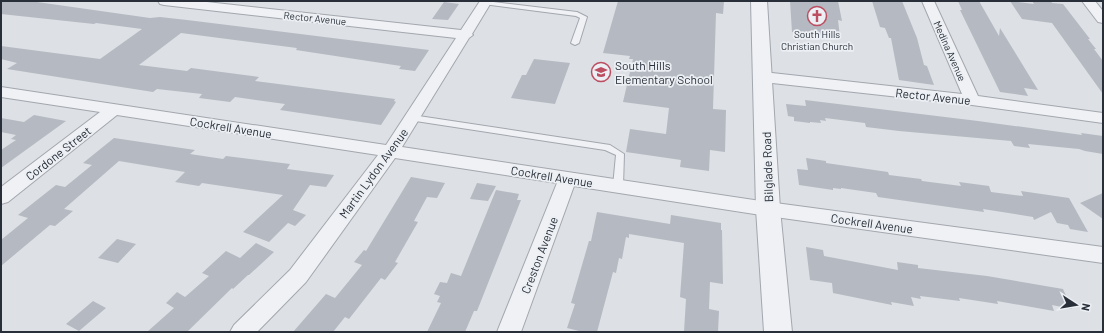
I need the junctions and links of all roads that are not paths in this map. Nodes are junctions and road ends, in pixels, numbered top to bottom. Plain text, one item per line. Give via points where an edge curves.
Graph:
1 (164, 1) edge
2 (759, 1) edge
3 (928, 1) edge
4 (1088, 1) edge
5 (486, 2) edge
6 (1103, 19) edge
7 (466, 35) junction
8 (575, 43) dead end
9 (763, 77) junction
10 (1, 92) edge
11 (972, 100) junction
12 (114, 109) junction
13 (412, 118) junction
14 (1103, 118) edge
15 (391, 151) junction
16 (568, 178) junction
17 (618, 186) junction
18 (1, 197) edge
19 (768, 209) junction
20 (1103, 255) edge
21 (242, 332) edge
22 (509, 332) edge
23 (778, 332) edge

1 - 7 street, Rector Avenue
2 - 9 street, Bilglade Road
3 - 11 street, Medina Avenue
4 - 6 street
5 - 7 street, Martin Lydon Avenue
5 - 8 lane via 584,17
7 - 13 street, Martin Lydon Avenue
9 - 11 street, Rector Avenue
9 - 19 street, Bilglade Road
10 - 12 street, Cockrell Avenue
11 - 14 street, Rector Avenue
12 - 15 street, Cockrell Avenue
12 - 18 street, Cordone Street
13 - 15 street, Martin Lydon Avenue
13 - 17 lane via 607,148 620,154
15 - 16 street, Cockrell Avenue
15 - 21 street, Martin Lydon Avenue via 298,276
16 - 17 street, Cockrell Avenue
16 - 22 street, Creston Avenue
17 - 19 street, Cockrell Avenue
19 - 20 street, Cockrell Avenue
19 - 23 street, Bilglade Road

